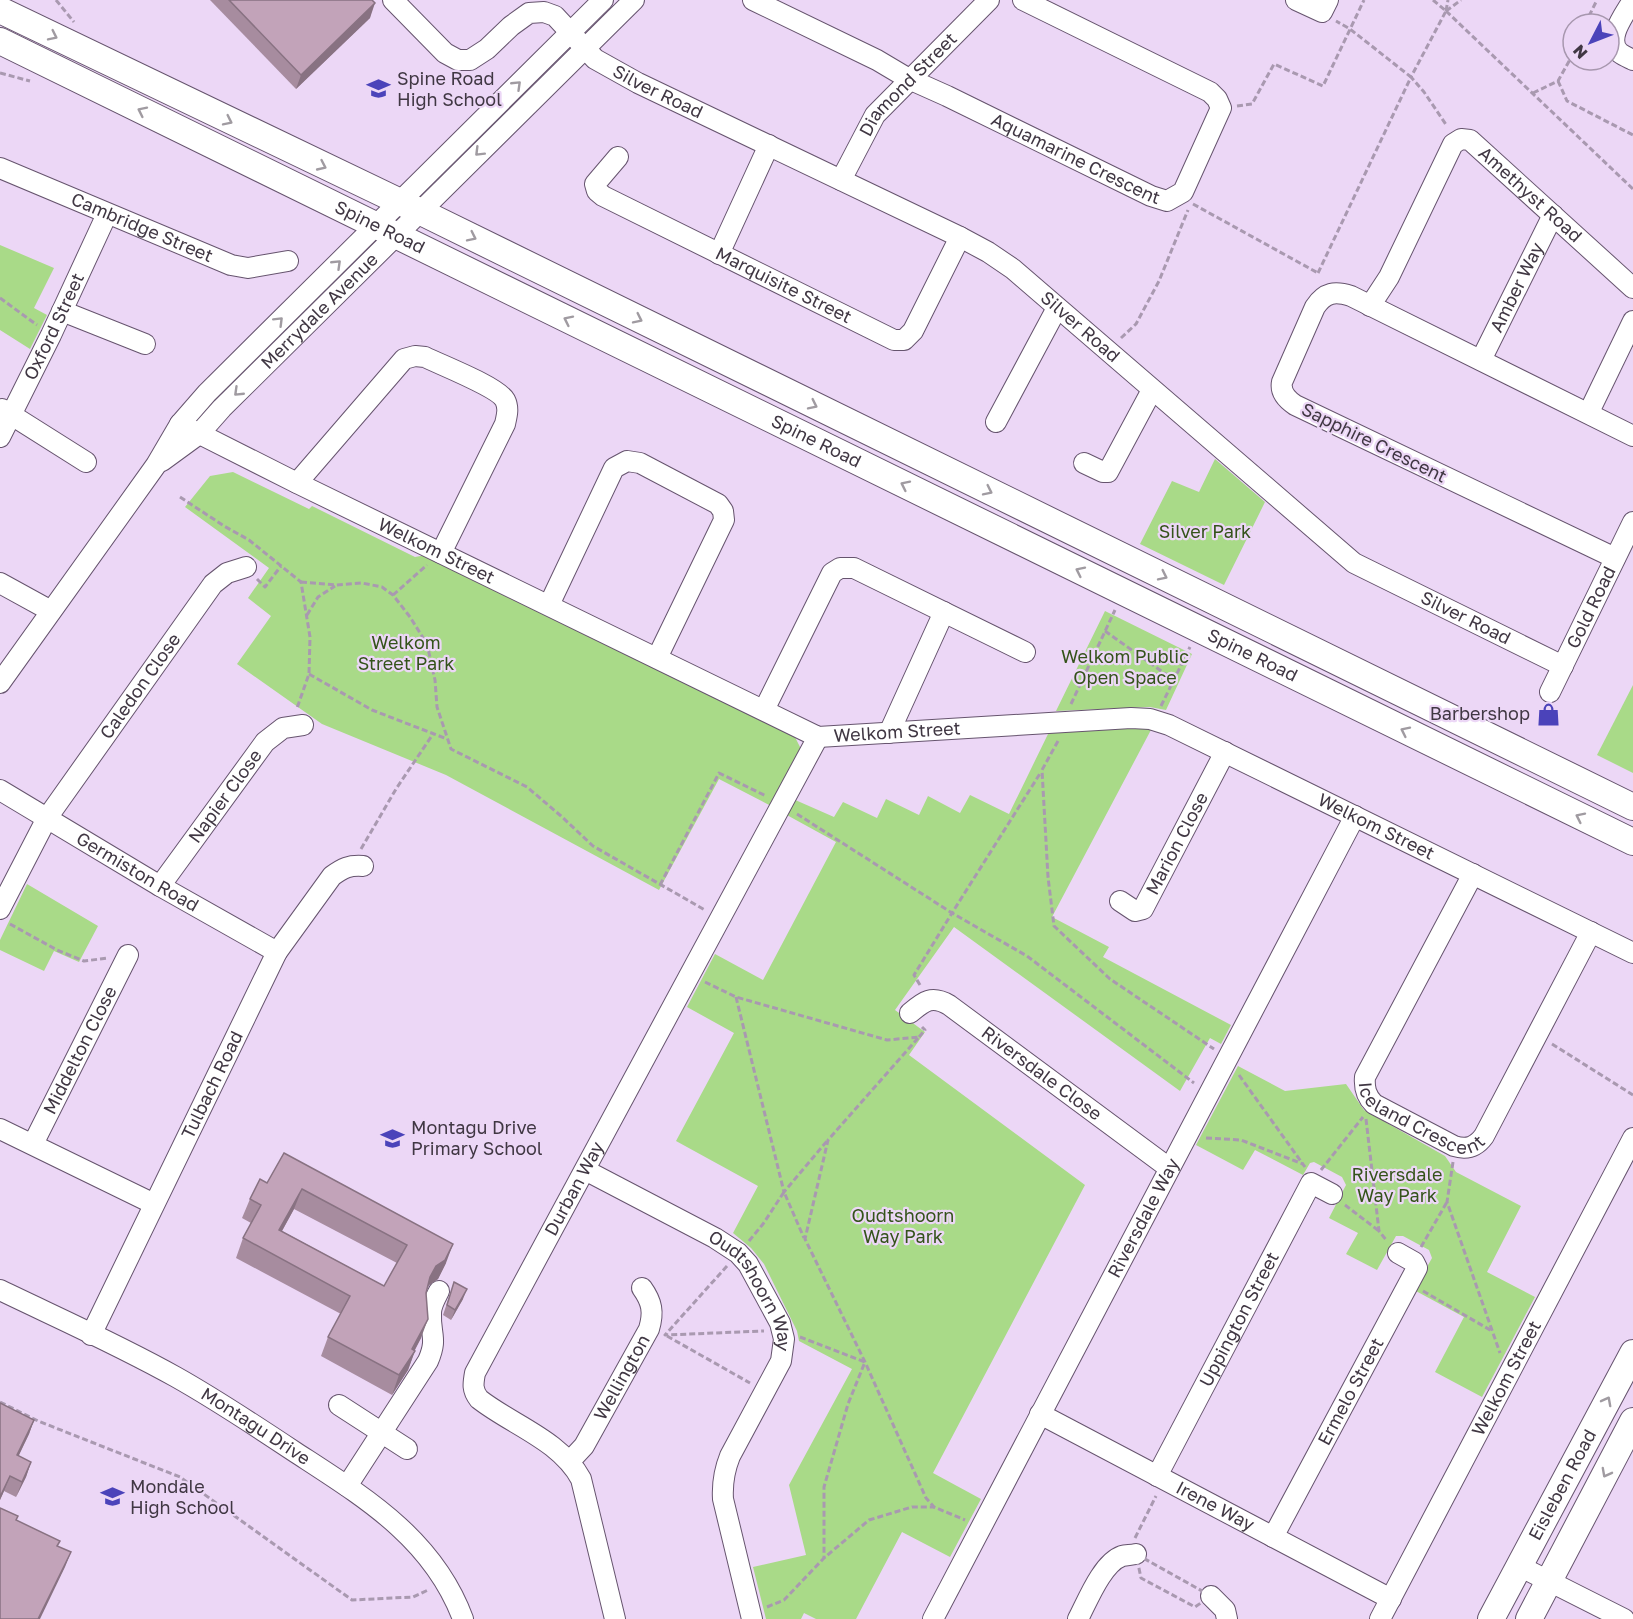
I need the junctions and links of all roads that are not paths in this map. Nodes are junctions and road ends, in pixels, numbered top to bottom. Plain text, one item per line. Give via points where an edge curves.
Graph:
1 (393, 0) edge
2 (603, 0) edge
3 (633, 0) edge
4 (753, 0) edge
5 (989, 0) edge
6 (1023, 0) edge
7 (1296, 0) edge
8 (1328, 0) edge
9 (1633, 0) edge
10 (0, 10) edge
11 (571, 32) junction
12 (0, 41) edge
13 (585, 47) junction
14 (1633, 60) edge
15 (909, 79) junction
16 (769, 145) junction
17 (618, 157) dead end
18 (0, 168) edge
19 (841, 180) junction
20 (409, 206) junction
21 (106, 214) junction
22 (1553, 215) junction
23 (385, 230) junction
24 (960, 237) junction
25 (719, 254) junction
26 (288, 261) dead end
27 (1633, 288) edge
28 (1371, 306) junction
29 (1058, 308) junction
30 (62, 311) junction
31 (1633, 321) edge
32 (145, 344) dead end
33 (1481, 360) junction
34 (1152, 390) junction
35 (6, 411) edge
36 (1589, 412) junction
37 (996, 422) dead end
38 (180, 424) junction
39 (199, 434) junction
40 (1633, 436) edge
41 (0, 437) edge
42 (86, 462) dead end
43 (1084, 463) dead end
44 (156, 465) junction
45 (297, 483) junction
46 (1633, 522) edge
47 (441, 553) junction
48 (1615, 558) junction
49 (246, 567) road end
50 (0, 583) edge
51 (549, 605) junction
52 (51, 611) junction
53 (944, 612) junction
54 (1025, 652) dead end
55 (657, 658) junction
56 (1563, 666) junction
57 (0, 683) edge
58 (1550, 692) dead end
59 (764, 710) junction
60 (298, 725) road end
61 (889, 733) junction
62 (818, 737) junction
63 (1225, 752) junction
64 (0, 790) edge
65 (1633, 807) edge
66 (1355, 816) junction
67 (47, 818) junction
68 (1633, 842) edge
69 (357, 866) road end
70 (1473, 874) junction
71 (160, 886) junction
72 (1120, 901) dead end
73 (4, 916) edge
74 (1591, 932) junction
75 (277, 952) junction
76 (1633, 953) edge
77 (128, 955) road end
78 (910, 1013) dead end
79 (0, 1129) edge
80 (1633, 1138) edge
81 (33, 1144) junction
82 (1169, 1168) junction
83 (585, 1170) junction
84 (1332, 1194) road end
85 (154, 1204) junction
86 (1405, 1257) road end
87 (642, 1288) dead end
88 (0, 1290) edge
89 (440, 1290) dead end
90 (91, 1335) junction
91 (1633, 1353) edge
92 (339, 1405) dead end
93 (1040, 1414) junction
94 (1633, 1421) edge
95 (382, 1432) junction
96 (407, 1449) dead end
97 (570, 1461) junction
98 (1157, 1476) junction
99 (347, 1486) junction
100 (1273, 1537) junction
101 (1130, 1555) road end
102 (1519, 1566) junction
103 (1549, 1582) junction
104 (1211, 1596) road end
105 (1391, 1599) junction
106 (751, 1616) edge
107 (463, 1619) edge
108 (615, 1619) edge
109 (933, 1619) edge
110 (1078, 1619) edge
111 (1227, 1619) edge
112 (1380, 1619) edge
113 (1491, 1619) edge
114 (1529, 1619) edge
115 (1624, 1619) edge

1 - 11 street, Silver Road via 445,53 458,60 470,60 530,13 555,16
2 - 11 street, Merrydale Avenue
3 - 13 street, Merrydale Avenue
4 - 15 street
5 - 15 street, Diamond Street
6 - 15 street, Aquamarine Crescent via 1210,92 1217,99 1221,108 1183,192 1167,201 1151,196
7 - 8 street via 1322,12
9 - 14 street via 1613,38 1619,53
10 -> 20 main road, Spine Road
11 - 13 street, Silver Road
20 -> 11 street, Merrydale Avenue
23 -> 12 main road, Spine Road
13 - 16 street, Silver Road via 595,59 638,83
13 -> 20 street, Merrydale Avenue
15 - 19 street, Diamond Street via 875,115
16 - 19 street, Silver Road
16 - 25 street
17 - 25 street, Marquisite Street via 595,184 597,191
18 - 21 street, Cambridge Street
19 - 24 street, Silver Road
20 - 23 street, Merrydale Avenue
20 -> 65 main road, Spine Road
21 - 26 street, Cambridge Street via 231,265 258,268
21 - 30 street, Oxford Street
22 - 27 street, Amethyst Road
22 - 28 street, Amethyst Road via 1470,140 1456,140
22 - 33 street, Amber Way
38 -> 23 street, Merrydale Avenue via 207,393
23 -> 39 street, Merrydale Avenue
68 -> 23 main road, Spine Road
24 - 25 street, Marquisite Street via 913,331 900,341
24 - 29 street, Silver Road via 1000,260
28 - 33 street, Sapphire Crescent
28 - 48 street, Sapphire Crescent via 1338,292 1320,299 1282,382 1287,399
29 - 34 street, Silver Road
29 - 37 street
30 - 32 street
30 - 35 street, Oxford Street
31 - 36 street
33 - 36 street, Sapphire Crescent
34 - 43 street via 1108,472
34 - 56 street, Silver Road via 1354,563
35 - 41 street, Oxford Street
35 - 42 street
36 - 40 street, Sapphire Crescent
38 - 39 street, Welkom Street
38 - 44 street, Merrydale Avenue
39 - 44 street, Merrydale Avenue
39 - 45 street, Welkom Street
44 - 52 street, Merrydale Avenue
45 - 47 street, Welkom Street
45 - 47 street via 404,359 425,357 483,385 504,399 508,414
46 - 48 street, Gold Road
47 - 51 street, Welkom Street
48 - 56 street, Gold Road
49 - 67 street, Caledon Close via 227,573 213,584
50 - 52 street
51 - 55 street, Welkom Street
51 - 55 street via 615,468 627,460 640,463 718,504 724,516
52 - 57 street, Merrydale Avenue
53 - 54 street
53 - 59 street via 854,567 840,567 832,573
53 - 61 street
55 - 59 street, Welkom Street
56 - 58 street, Gold Road
59 - 62 street, Welkom Street
60 - 71 street, Napier Close via 283,728 265,742
61 - 62 street, Welkom Street
61 - 63 street, Welkom Street via 1150,719
62 - 83 street, Durban Way
63 - 66 street, Welkom Street
63 - 72 street, Marion Close via 1143,909 1135,911
64 - 67 street, Germiston Road
66 - 70 street, Welkom Street
66 - 82 street, Riversdale Way
67 - 71 street, Germiston Road
67 - 73 street, Caledon Close
69 - 75 street, Tulbach Road via 342,868 332,876
70 - 74 street, Welkom Street
70 - 74 street, Iceland Crescent via 1364,1084 1374,1104 1454,1146 1468,1148 1484,1136
71 - 75 street, Germiston Road
74 - 76 street, Welkom Street
75 - 85 street, Tulbach Road
77 - 81 street, Middelton Close
78 - 82 street, Riversdale Close via 929,999 949,1005
79 - 81 street
80 - 105 street, Welkom Street
81 - 85 street
82 - 93 street, Riversdale Way
83 - 97 street, Durban Way via 475,1373 473,1386 474,1393 488,1406
83 - 106 street, Oudtshoorn Way via 738,1253 748,1264 782,1330 781,1361 730,1456 722,1484
84 - 98 street, Uppington Street via 1308,1174
85 - 90 street, Tulbach Road
86 - 100 street, Ermelo Street via 1417,1268
87 - 97 street, Wellington via 652,1305 657,1332 584,1446
88 - 90 street, Montagu Drive
89 - 95 street via 431,1309 433,1349
90 - 99 street, Montagu Drive via 175,1376
102 -> 91 main road, Eisleben Road
92 - 95 street
93 - 98 street, Irene Way
93 - 109 street, Riversdale Way
94 -> 103 main road, Eisleben Road
95 - 96 street
95 - 99 street
97 - 108 street, Durban Way via 581,1479
98 - 100 street, Irene Way
99 - 107 street, Montagu Drive via 385,1512 425,1552 446,1582
100 - 105 street, Irene Way
101 - 110 street via 1115,1560 1104,1571
102 - 103 street
102 - 113 main road, Eisleben Road
103 - 114 main road, Eisleben Road
103 - 115 street
104 - 111 street via 1225,1610
105 - 112 street, Welkom Street

